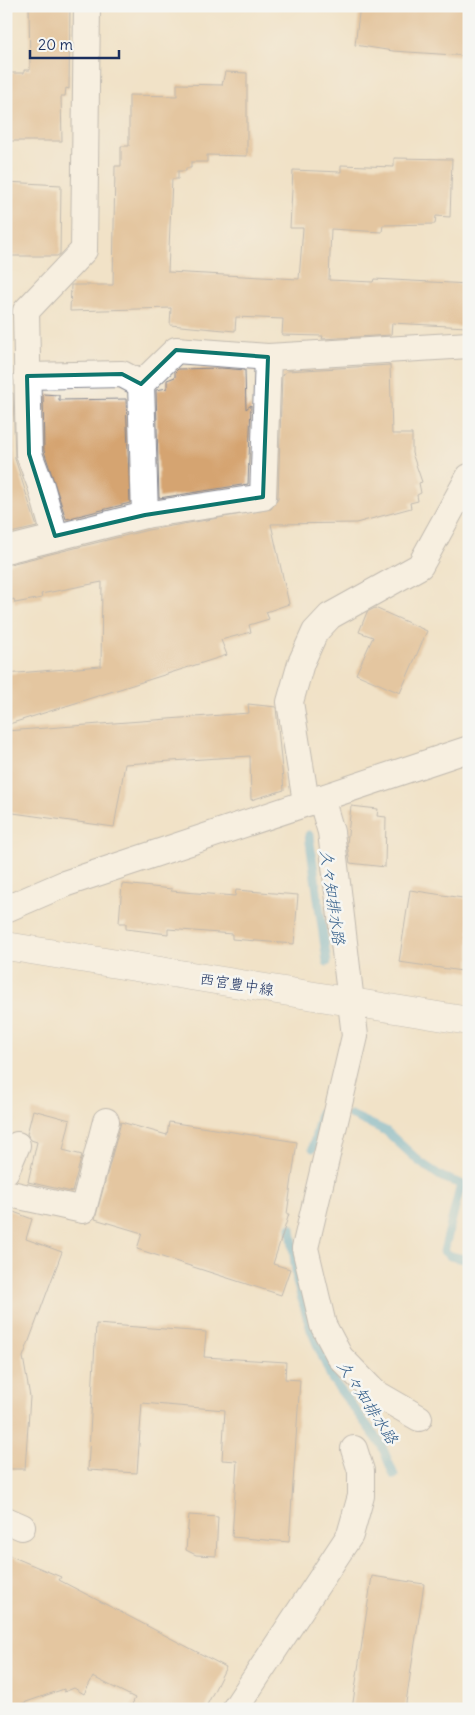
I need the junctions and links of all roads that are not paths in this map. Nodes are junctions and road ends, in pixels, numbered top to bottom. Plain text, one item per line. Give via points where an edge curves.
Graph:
1 (87, 6) edge
2 (467, 345) edge
3 (268, 357) junction
4 (27, 376) junction
5 (140, 384) junction
6 (469, 478) edge
7 (145, 515) junction
8 (54, 536) junction
9 (6, 550) edge
10 (469, 749) edge
11 (314, 800) junction
12 (6, 910) edge
13 (6, 946) edge
14 (351, 1003) junction
15 (469, 1021) edge
16 (106, 1121) dead end
17 (18, 1145) dead end
18 (6, 1171) edge
19 (6, 1193) edge
20 (419, 1418) dead end
21 (354, 1449) dead end
22 (235, 1709) edge

1 - 4 street via 84,250 26,310
2 - 3 street
3 - 5 street via 176,350
3 - 7 street via 263,497
4 - 5 street via 122,374
4 - 8 street via 29,454
5 - 7 street
6 - 11 street via 420,566 330,616 315,632 301,663 290,702
7 - 8 street
8 - 9 street
10 - 11 street
11 - 12 street via 64,884
11 - 14 street via 331,832
13 - 14 main road, 西宮豊中線
14 - 15 main road, 西宮豊中線
14 - 20 street via 355,1036 305,1248 323,1325 340,1357 374,1392
16 - 19 street via 83,1210
17 - 18 street
21 - 22 street via 361,1470 361,1496 350,1535

